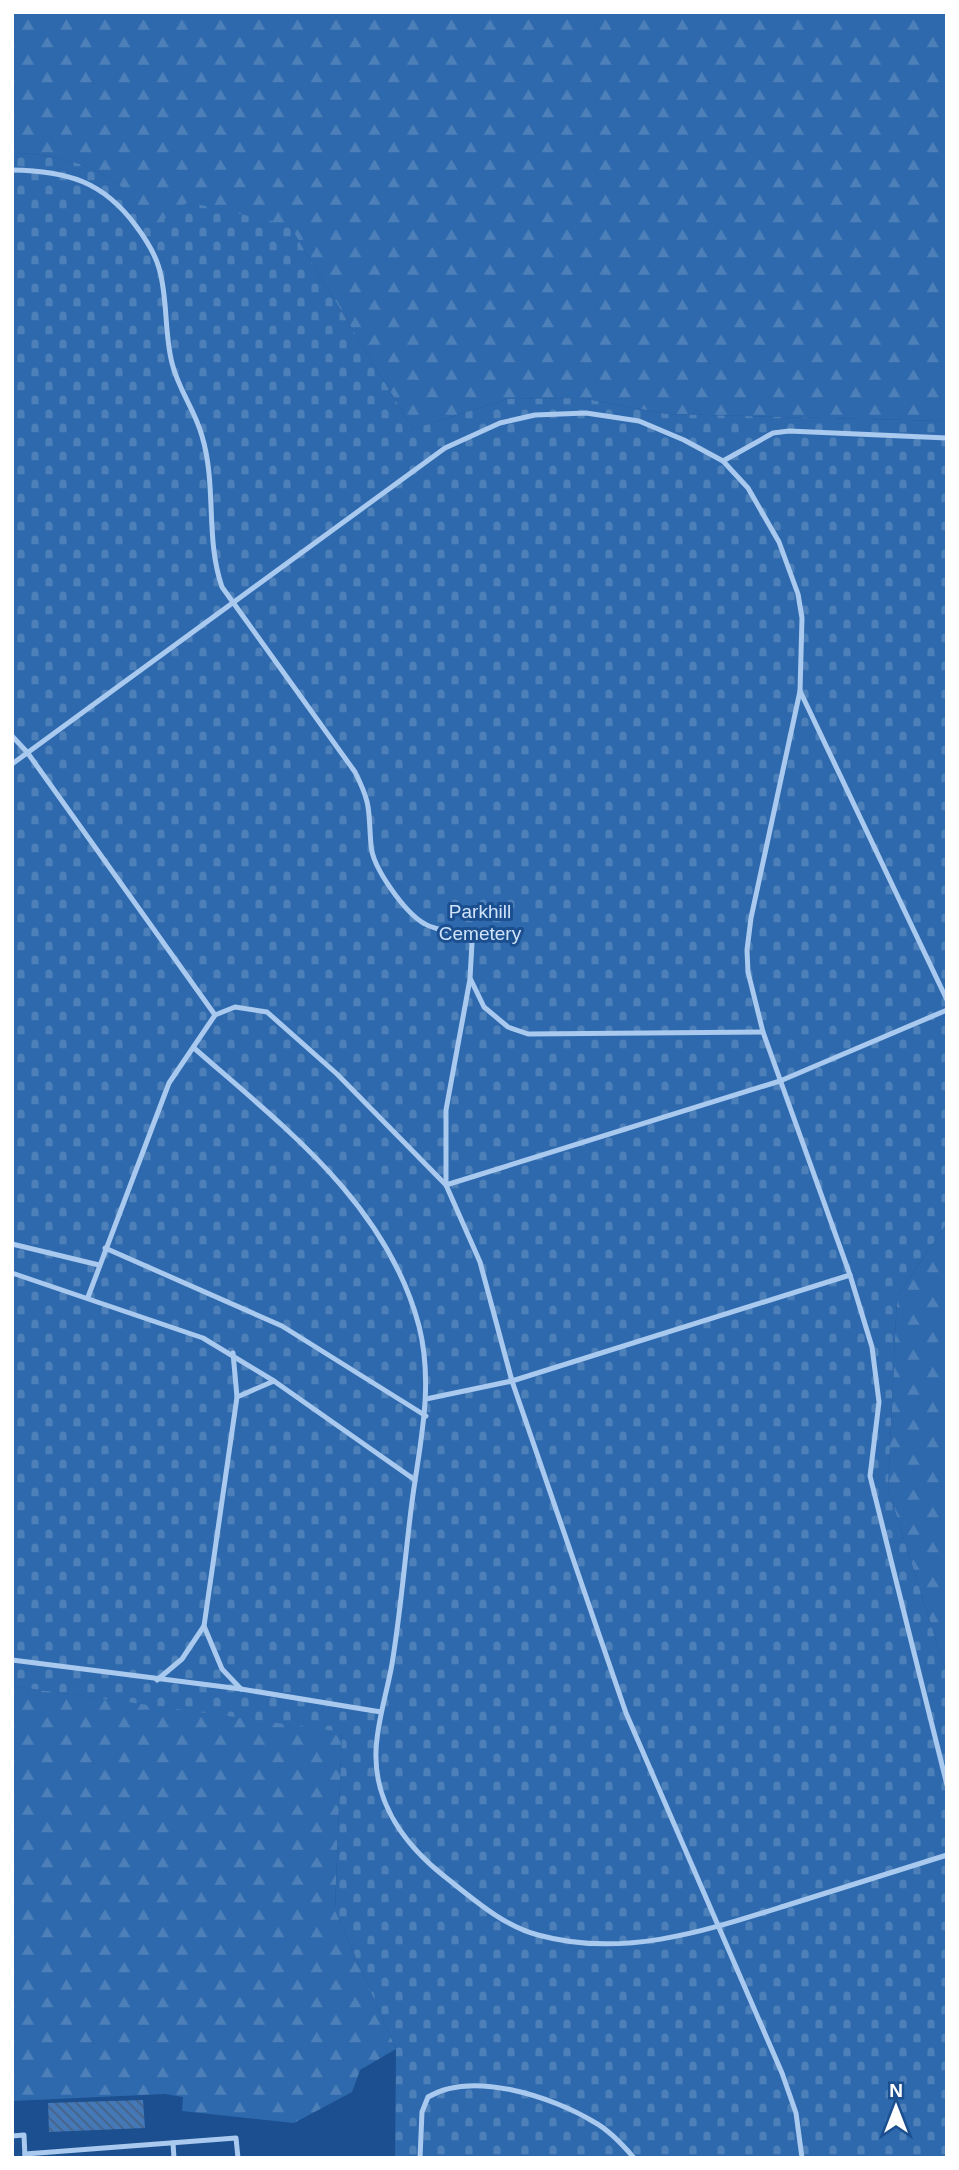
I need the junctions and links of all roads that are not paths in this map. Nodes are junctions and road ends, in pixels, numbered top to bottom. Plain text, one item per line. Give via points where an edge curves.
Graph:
1 (12, 170) edge
2 (947, 438) edge
3 (723, 461) junction
4 (231, 602) junction
5 (800, 691) junction
6 (12, 737) edge
7 (27, 751) junction
8 (12, 764) edge
9 (470, 978) junction
10 (947, 1000) edge
11 (947, 1010) edge
12 (215, 1015) junction
13 (763, 1032) junction
14 (194, 1048) junction
15 (780, 1081) junction
16 (446, 1185) junction
17 (12, 1244) edge
18 (105, 1248) junction
19 (99, 1265) junction
20 (12, 1273) edge
21 (850, 1275) junction
22 (88, 1297) junction
23 (233, 1353) junction
24 (274, 1381) junction
25 (512, 1381) junction
26 (237, 1397) junction
27 (426, 1398) junction
28 (426, 1416) junction
29 (415, 1480) junction
30 (204, 1626) junction
31 (12, 1660) edge
32 (157, 1680) junction
33 (241, 1689) junction
34 (381, 1712) junction
35 (947, 1785) edge
36 (947, 1855) edge
37 (718, 1927) junction
38 (12, 2136) edge
39 (173, 2143) junction
40 (25, 2156) edge
41 (174, 2158) edge
42 (238, 2158) edge
43 (420, 2158) edge
44 (634, 2158) edge
45 (802, 2158) edge

1 - 4 lane via 48,170 85,182 118,201 143,235 159,267 172,363 202,436 213,560
2 - 3 lane via 772,433
3 - 4 lane via 639,421 586,413 535,415 500,423 445,448
3 - 5 lane via 748,488 768,520 792,573 802,618
4 - 7 lane
4 - 9 lane via 355,772 371,814 374,860 397,895 427,926 467,934 472,943
5 - 10 lane
5 - 13 lane via 747,950
6 - 7 lane
7 - 8 lane
7 - 12 lane
9 - 13 lane via 484,1007 508,1027 528,1034
9 - 16 lane via 446,1110
11 - 15 lane
12 - 14 lane
12 - 16 lane via 235,1007 267,1012 337,1074
13 - 15 lane
14 - 18 lane via 169,1083
14 - 27 lane via 285,1128 353,1196 379,1231 418,1325 425,1356
15 - 16 lane
15 - 21 lane
16 - 25 lane via 480,1262
17 - 19 lane
18 - 19 lane
18 - 28 lane via 282,1326
19 - 22 lane
20 - 22 lane
21 - 25 lane
21 - 35 lane via 872,1347 879,1402 870,1476
22 - 23 lane via 204,1338
23 - 24 lane
23 - 26 lane
24 - 26 lane
24 - 29 lane
25 - 27 lane
25 - 37 lane via 626,1713
26 - 30 lane
27 - 28 lane
28 - 29 lane
29 - 34 lane via 392,1665
30 - 32 lane via 182,1659
30 - 33 lane via 222,1669
31 - 32 lane
32 - 33 lane
33 - 34 lane
34 - 37 lane via 378,1779 394,1822 436,1870 483,1907 534,1934 573,1943 663,1941
36 - 37 lane
37 - 45 lane via 782,2073 796,2113
38 - 40 lane via 23,2135
39 - 40 lane
39 - 41 lane
39 - 42 lane via 236,2138
43 - 44 lane via 422,2112 428,2097 455,2085 516,2092 563,2105 596,2123

